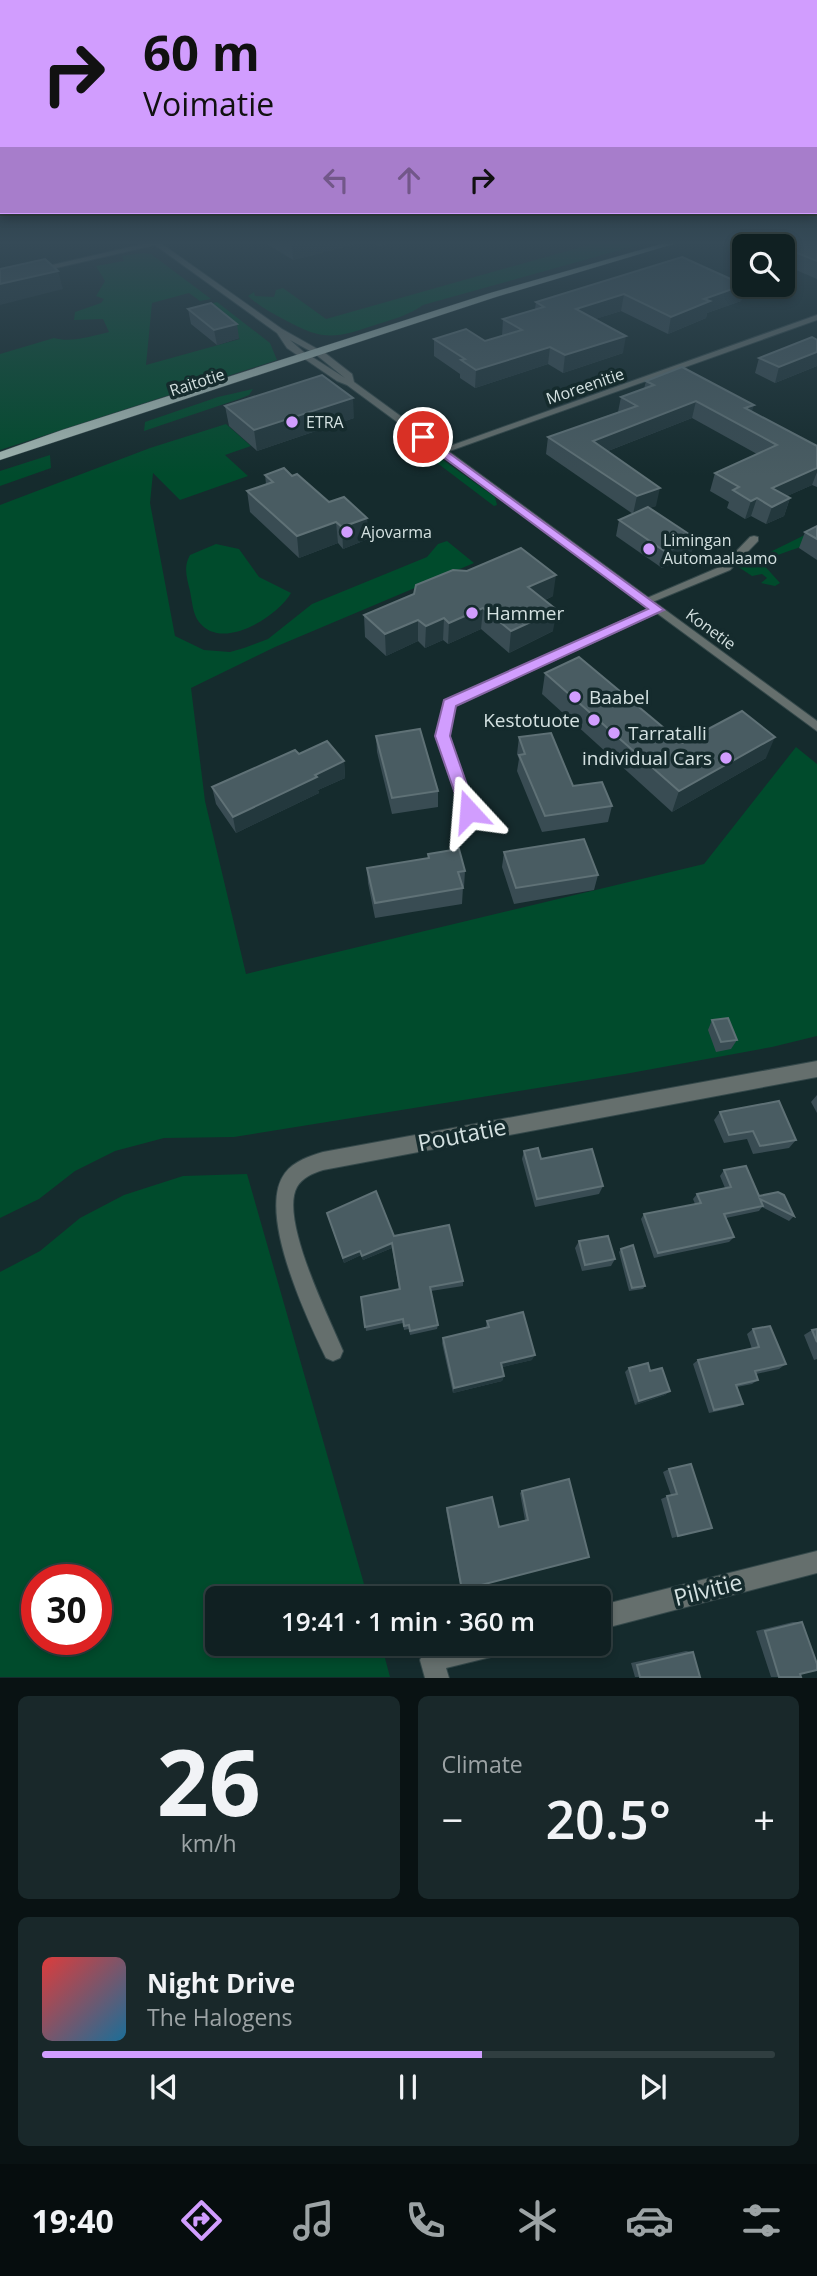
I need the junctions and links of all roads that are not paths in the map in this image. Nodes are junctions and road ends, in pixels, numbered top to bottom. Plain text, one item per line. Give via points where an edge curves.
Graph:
1 (264, 320) edge
2 (430, 320) edge
3 (808, 320) edge
4 (279, 331) junction
5 (314, 356) junction
6 (351, 383) junction
7 (441, 451) junction
8 (0, 456) edge
9 (754, 539) dead end
10 (646, 601) junction
11 (657, 610) junction
12 (817, 727) edge
13 (469, 811) dead end
14 (817, 1069) edge
15 (333, 1351) dead end
16 (817, 1562) edge
17 (611, 1615) edge
18 (467, 1656) edge
19 (435, 1669) edge

1 - 4 street
2 - 5 main road, Raitotie
3 - 7 street, Moreenitie
4 - 5 street
4 - 5 street via 290,346
5 - 6 street, Konetie
5 - 6 street, Konetie via 349,376
5 - 8 main road, Raitotie via 167,409
6 - 7 street, Konetie
7 - 10 street, Konetie
9 - 10 street via 726,568
10 - 11 street, Konetie
11 - 12 street, Konetie
11 - 13 street via 449,704 443,736
14 - 15 street, Poutatie via 304,1168 286,1190 284,1218
16 - 17 street, Pilvitie
18 - 19 street

